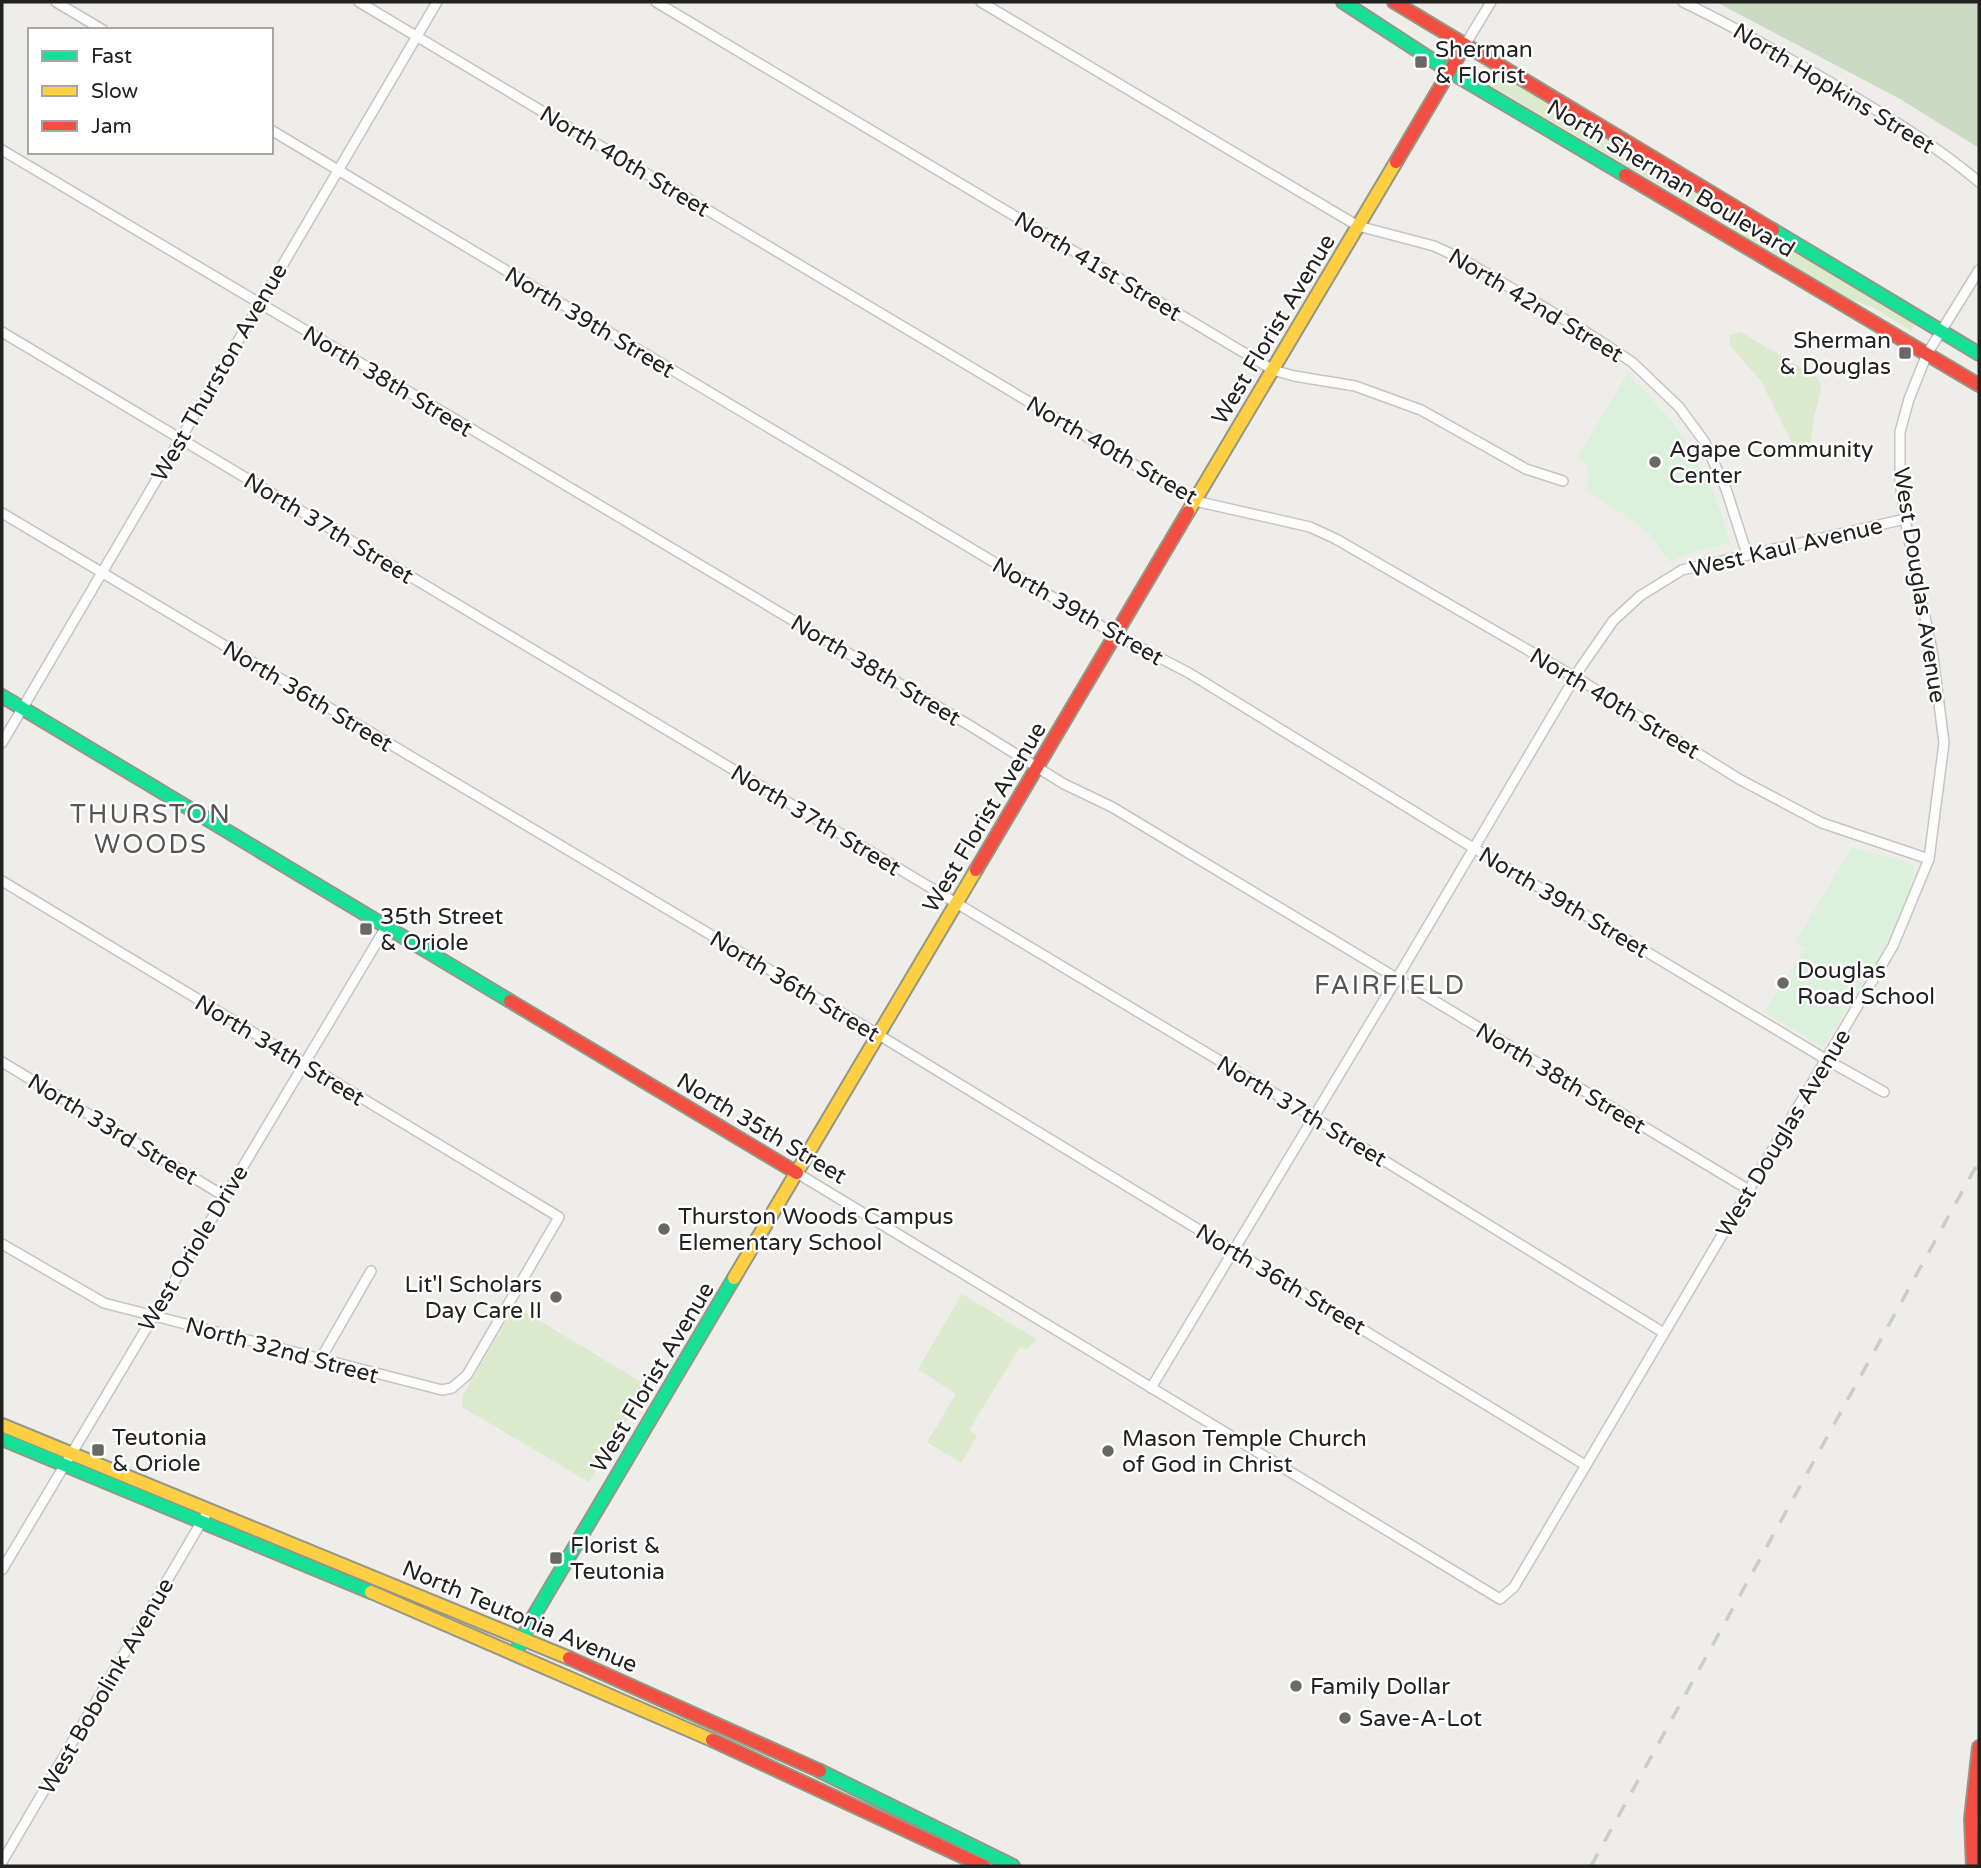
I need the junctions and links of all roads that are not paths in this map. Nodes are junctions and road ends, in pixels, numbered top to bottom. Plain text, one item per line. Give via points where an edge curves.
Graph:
1 (56, 2) edge
2 (359, 2) edge
3 (437, 2) edge
4 (656, 2) edge
5 (981, 2) edge
6 (1343, 2) edge
7 (1394, 2) edge
8 (1490, 2) edge
9 (1683, 2) edge
10 (100, 28) edge
11 (416, 36) junction
12 (1465, 45) junction
13 (1450, 71) junction
14 (273, 131) edge
15 (2, 150) edge
16 (337, 170) junction
17 (1979, 181) edge
18 (1358, 226) junction
19 (1979, 270) edge
20 (260, 305) junction
21 (1942, 331) junction
22 (2, 332) edge
23 (1927, 354) junction
24 (1979, 354) edge
25 (1273, 370) junction
26 (1979, 385) edge
27 (181, 439) junction
28 (1563, 481) dead end
29 (1195, 501) junction
30 (2, 513) edge
31 (1905, 519) junction
32 (1747, 554) junction
33 (100, 573) junction
34 (1116, 635) junction
35 (1575, 677) junction
36 (2, 696) edge
37 (22, 708) junction
38 (2, 743) edge
39 (1037, 768) junction
40 (1473, 848) junction
41 (1928, 859) junction
42 (2, 881) edge
43 (956, 905) junction
44 (386, 927) junction
45 (1396, 980) junction
46 (879, 1035) junction
47 (1826, 1060) junction
48 (2, 1062) edge
49 (303, 1064) junction
50 (1884, 1092) dead end
51 (1313, 1117) junction
52 (797, 1173) junction
53 (1749, 1191) junction
54 (224, 1196) junction
55 (2, 1244) edge
56 (1235, 1250) junction
57 (371, 1271) dead end
58 (153, 1316) junction
59 (1664, 1332) junction
60 (320, 1360) junction
61 (453, 1388) joint
62 (1151, 1388) junction
63 (2, 1425) edge
64 (2, 1440) edge
65 (67, 1459) junction
66 (1585, 1465) junction
67 (209, 1509) junction
68 (202, 1522) junction
69 (2, 1570) edge
70 (1500, 1599) joint
71 (523, 1638) junction
72 (515, 1654) junction
73 (1979, 1747) edge
74 (2, 1839) edge
75 (12, 1845) junction
76 (2, 1862) edge
77 (983, 1866) edge
78 (1013, 1866) edge
79 (1973, 1866) edge

1 - 10 street
2 - 11 street, North 40th Street
3 - 11 street, West Thurston Avenue
4 - 25 street, North 41st Street
5 - 18 street, North 42nd Street
6 - 13 main road, North Sherman Boulevard
7 - 12 main road, North Sherman Boulevard
8 - 12 street, West Florist Avenue
9 - 17 street, North Hopkins Street via 1852,95
11 - 16 street, West Thurston Avenue
11 - 29 street, North 40th Street
12 - 13 main road, West Florist Avenue
12 - 21 main road, North Sherman Boulevard
13 - 18 main road, West Florist Avenue
13 - 23 main road, North Sherman Boulevard
14 - 16 street, North 39th Street
15 - 20 street, North 38th Street
16 - 20 street, West Thurston Avenue
16 - 34 street, North 39th Street
18 - 25 main road, West Florist Avenue
18 - 32 street, North 42nd Street via 1434,246 1462,259 1632,362 1679,407 1704,441 1727,489
19 - 21 street, West Douglas Avenue
20 - 27 street, West Thurston Avenue
20 - 39 street, North 38th Street
21 - 23 street, West Douglas Avenue
21 - 24 main road, North Sherman Boulevard
22 - 27 street, North 37th Street
23 - 26 main road, North Sherman Boulevard
23 - 31 street, West Douglas Avenue via 1900,432
25 - 28 street, North 41st Street via 1355,386 1420,410 1526,469
25 - 29 main road, West Florist Avenue
27 - 33 street, West Thurston Avenue
27 - 43 street, North 37th Street
29 - 34 main road, West Florist Avenue
29 - 35 street, North 40th Street via 1310,527
30 - 33 street, North 36th Street
31 - 32 street, West Kaul Avenue
31 - 41 street, West Douglas Avenue via 1933,656 1944,743
32 - 35 street, West Kaul Avenue via 1682,570 1640,596 1612,621
33 - 37 street, West Thurston Avenue
33 - 46 street, North 36th Street
34 - 39 main road, West Florist Avenue
34 - 40 street, North 39th Street via 1189,673
35 - 40 street, West Kaul Avenue
35 - 41 street, North 40th Street via 1739,779 1822,823
36 - 37 main road, North 35th Street
37 - 38 street, West Thurston Avenue
37 - 44 main road, North 35th Street
39 - 43 main road, West Florist Avenue
39 - 45 street, North 38th Street via 1112,807
40 - 45 street, West Kaul Avenue
40 - 47 street, North 39th Street
41 - 47 street, West Douglas Avenue via 1894,946
42 - 49 street, North 34th Street
43 - 46 main road, West Florist Avenue
43 - 51 street, North 37th Street
44 - 49 street, West Oriole Drive
44 - 52 main road, North 35th Street
45 - 51 street, West Kaul Avenue
45 - 53 street, North 38th Street
46 - 52 main road, West Florist Avenue
46 - 56 street, North 36th Street
47 - 50 street, North 39th Street
47 - 53 street, West Douglas Avenue
48 - 54 street, North 33rd Street
49 - 54 street, West Oriole Drive
49 - 61 street, North 34th Street via 559,1217 467,1375
51 - 56 street, West Kaul Avenue
51 - 59 street, North 37th Street
52 - 62 street, North 35th Street
52 - 71 main road, West Florist Avenue
53 - 59 street, West Douglas Avenue
54 - 58 street, West Oriole Drive
55 - 58 street, North 32nd Street via 93,1298
56 - 62 street, West Kaul Avenue
56 - 66 street, North 36th Street
57 - 60 street
58 - 60 street, North 32nd Street
58 - 65 street, West Oriole Drive
59 - 66 street, West Douglas Avenue
60 - 61 street, North 32nd Street via 431,1388
62 - 70 street, North 35th Street
63 - 65 main road, North Teutonia Avenue
64 - 65 main road, North Teutonia Avenue
65 - 67 main road, North Teutonia Avenue
65 - 68 main road, North Teutonia Avenue
65 - 69 street, West Oriole Drive
66 - 70 street, West Douglas Avenue via 1514,1587
67 - 68 street, West Bobolink Avenue
67 - 71 main road, North Teutonia Avenue
68 - 72 main road, North Teutonia Avenue
68 - 75 street, West Bobolink Avenue
71 - 72 main road, West Florist Avenue
71 - 78 main road, North Teutonia Avenue via 711,1720
72 - 77 main road, North Teutonia Avenue via 821,1788
73 - 79 main road via 1971,1819
74 - 75 street
75 - 76 street, West Bobolink Avenue

